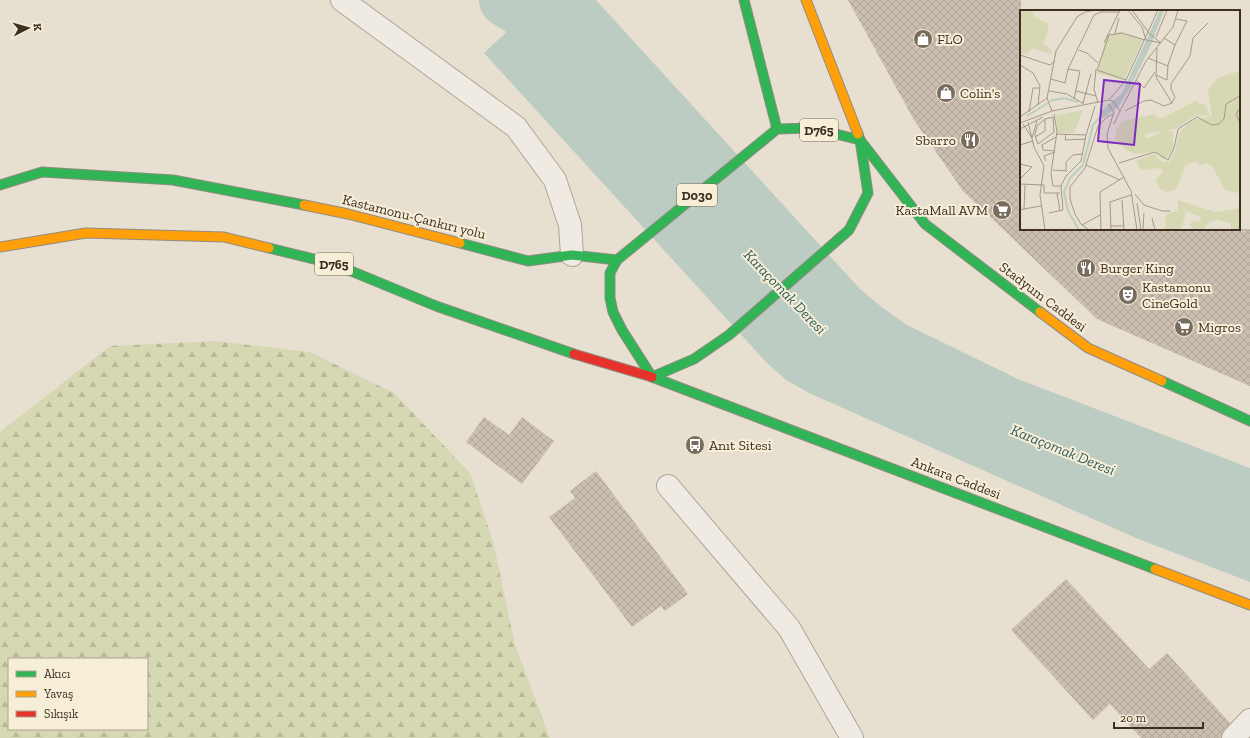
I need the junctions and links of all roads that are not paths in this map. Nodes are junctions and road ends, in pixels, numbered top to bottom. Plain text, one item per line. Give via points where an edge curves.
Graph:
1 (342, 0) edge
2 (744, 0) edge
3 (806, 0) edge
4 (777, 129) junction
5 (860, 140) junction
6 (0, 185) edge
7 (0, 247) edge
8 (572, 255) junction
9 (617, 260) junction
10 (652, 377) junction
11 (1250, 421) edge
12 (668, 486) dead end
13 (1250, 605) edge
14 (1250, 720) edge
15 (852, 738) edge
16 (1233, 738) edge

1 - 8 street via 516,127 555,180 570,225
2 - 4 main road
3 - 5 main road
4 - 5 main road, D765 via 812,128
4 - 9 main road, D030
5 - 10 main road via 868,193 849,230 729,335 694,359
5 - 11 main road, Stadyum Caddesi via 925,224 1088,348
6 - 8 main road, Kastamonu-Çankırı yolu via 42,172 173,180 348,214 528,261
7 - 10 main road, D765 via 86,233 224,237 334,264 436,306 590,360
8 - 9 main road, Kastamonu-Çankırı yolu
9 - 10 main road, D030 via 610,273 613,312
10 - 13 main road, Ankara Caddesi
12 - 15 street via 789,628
14 - 16 street

